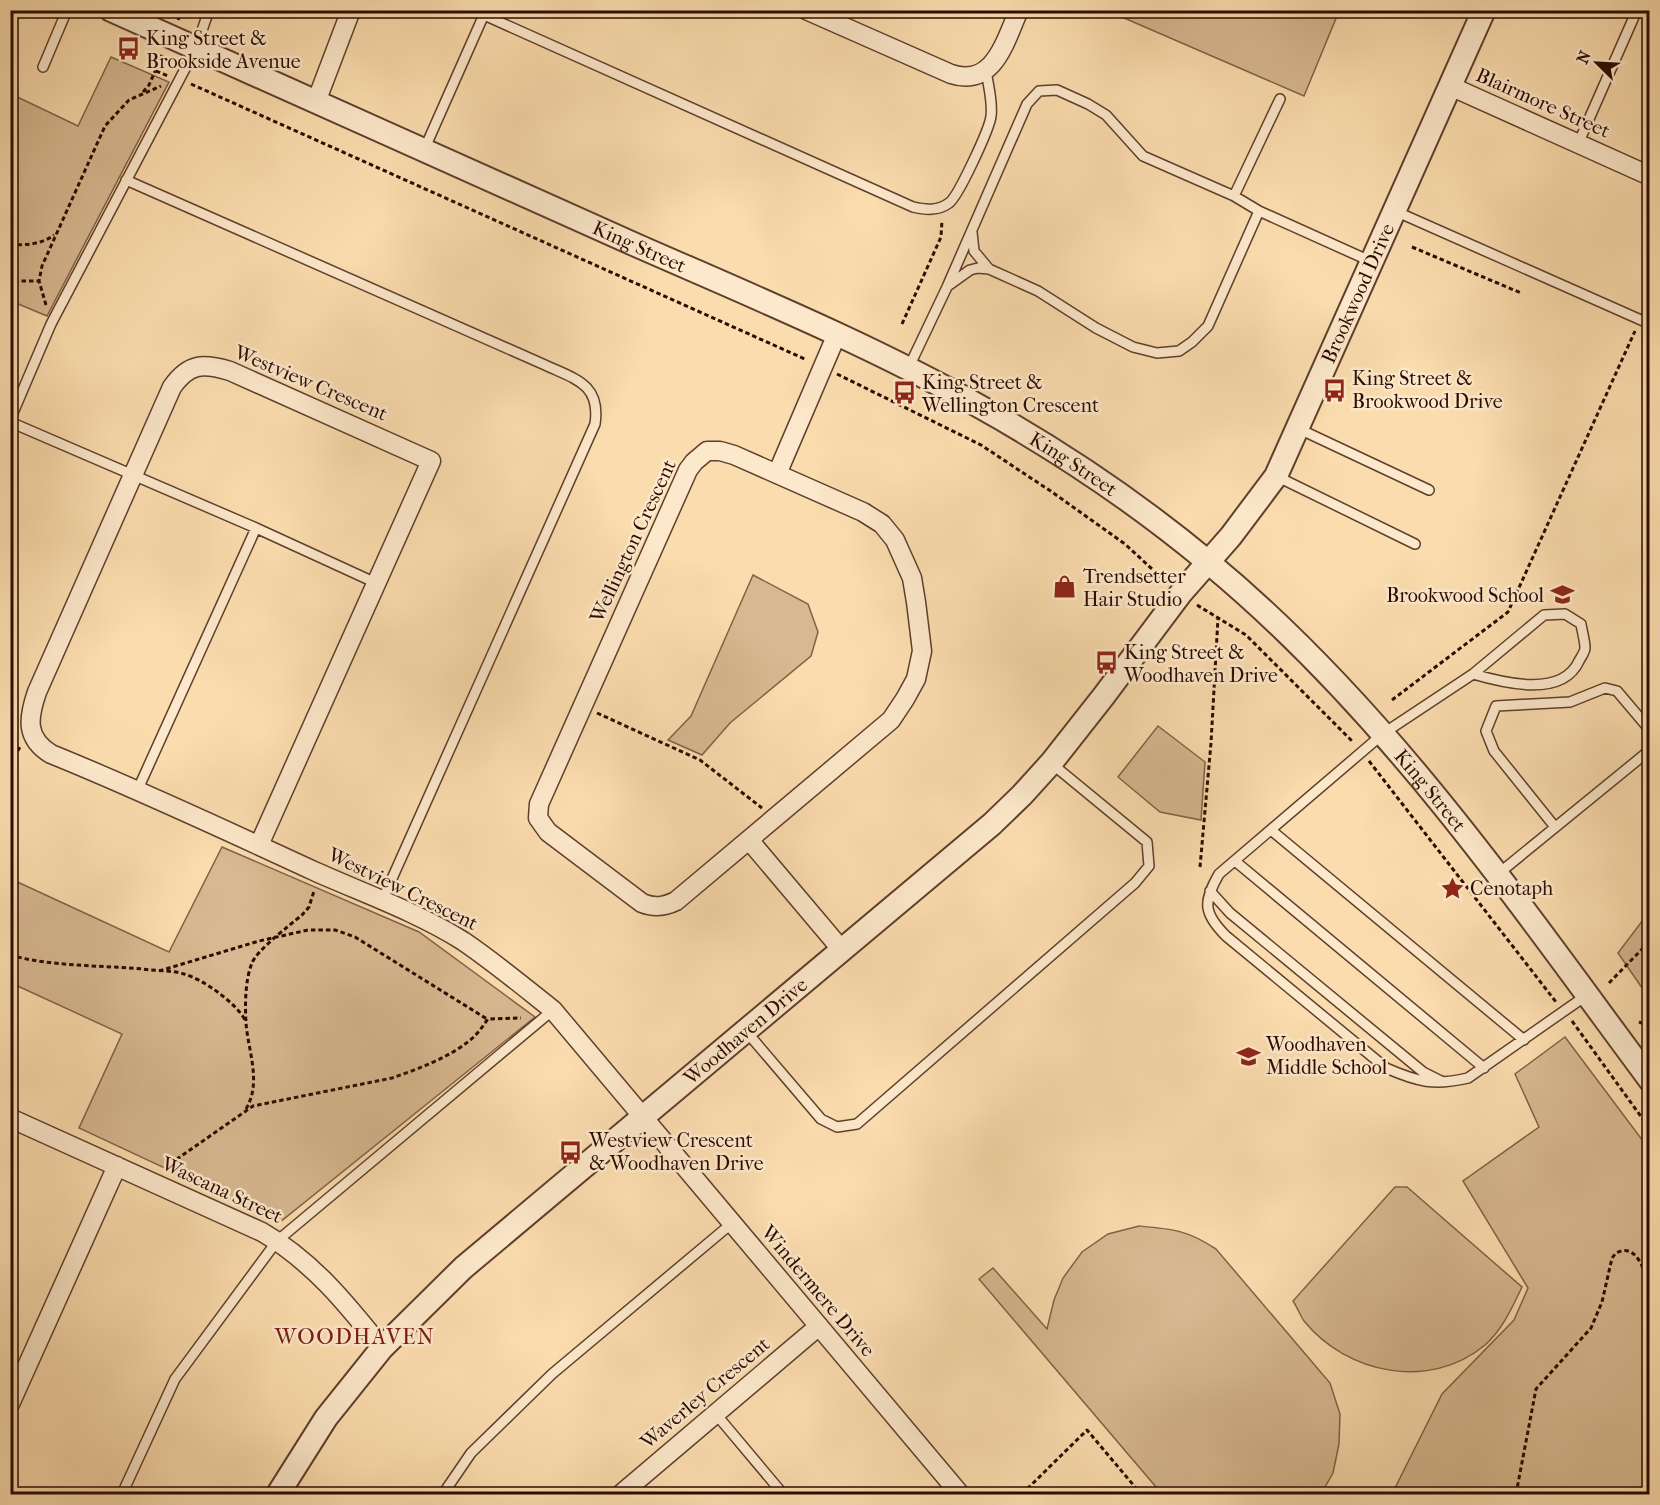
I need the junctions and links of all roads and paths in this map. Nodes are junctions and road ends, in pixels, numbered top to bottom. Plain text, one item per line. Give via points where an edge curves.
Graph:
1 (67, 10) edge
2 (111, 10) edge
3 (209, 10) edge
4 (351, 10) edge
5 (806, 10) edge
6 (1019, 10) edge
7 (1484, 10) edge
8 (1637, 10) edge
9 (485, 13) edge
10 (196, 48) junction
11 (43, 67) dead end
12 (986, 70) junction
13 (156, 71) dead end
14 (178, 80) junction
15 (1450, 86) junction
16 (1280, 99) dead end
17 (316, 102) junction
18 (1578, 144) junction
19 (424, 150) junction
20 (1650, 176) edge
21 (126, 180) junction
22 (1234, 196) junction
23 (939, 208) junction
24 (1259, 211) junction
25 (1395, 211) junction
26 (972, 228) junction
27 (57, 233) junction
28 (10, 244) edge
29 (1412, 247) dead end
30 (10, 250) edge
31 (1372, 262) junction
32 (989, 269) junction
33 (14, 281) junction
34 (39, 281) junction
35 (10, 287) edge
36 (947, 287) junction
37 (1521, 293) dead end
38 (46, 310) dead end
39 (1645, 322) edge
40 (902, 324) dead end
41 (837, 334) junction
42 (823, 367) junction
43 (908, 369) junction
44 (10, 421) edge
45 (1297, 428) junction
46 (777, 474) junction
47 (133, 475) junction
48 (1276, 476) junction
49 (1429, 490) dead end
50 (256, 528) junction
51 (1415, 544) dead end
52 (1208, 562) junction
53 (376, 583) junction
54 (1181, 593) junction
55 (1218, 618) junction
56 (1473, 674) junction
57 (1392, 700) dead end
58 (583, 706) junction
59 (1650, 730) edge
60 (1384, 733) junction
61 (1650, 750) edge
62 (1362, 751) junction
63 (1051, 763) junction
64 (138, 789) junction
65 (775, 818) junction
66 (1555, 827) junction
67 (1271, 830) junction
68 (750, 840) junction
69 (259, 845) junction
70 (1235, 861) junction
71 (1200, 867) dead end
72 (315, 871) junction
73 (1496, 875) junction
74 (1210, 891) junction
75 (382, 901) junction
76 (277, 937) junction
77 (1650, 941) edge
78 (841, 950) junction
79 (10, 955) edge
80 (159, 971) junction
81 (1609, 983) dead end
82 (1587, 995) junction
83 (553, 1010) junction
84 (1565, 1012) junction
85 (488, 1019) junction
86 (246, 1022) junction
87 (1639, 1022) dead end
88 (1650, 1026) edge
89 (745, 1030) junction
90 (1524, 1040) junction
91 (1484, 1068) junction
92 (1650, 1080) edge
93 (1445, 1083) junction
94 (245, 1110) junction
95 (642, 1116) junction
96 (10, 1118) edge
97 (1650, 1129) edge
98 (117, 1166) junction
99 (156, 1184) junction
100 (731, 1224) junction
101 (277, 1241) junction
102 (1650, 1286) edge
103 (819, 1326) junction
104 (381, 1348) junction
105 (10, 1404) edge
106 (715, 1413) junction
107 (122, 1494) edge
108 (278, 1494) edge
109 (443, 1494) edge
110 (621, 1494) edge
111 (783, 1494) edge
112 (960, 1494) edge
113 (1022, 1494) edge
114 (1141, 1494) edge
115 (1516, 1494) edge

1 - 11 lane
2 - 10 street, King Street
3 - 10 lane
4 - 17 street
5 - 12 street via 951,74 969,77
6 - 12 street via 1000,51
7 - 15 street, Brookwood Drive
8 - 18 lane
9 - 19 lane
9 - 23 lane via 914,207
10 - 14 lane
10 - 17 street, King Street
12 - 23 lane via 991,117 960,190
13 - 14 path, King Street
14 - 21 lane
14 - 27 path via 129,100 112,116
14 - 42 path, King Street
15 - 18 street, Blairmore Street
15 - 25 street, Brookwood Drive
16 - 22 lane
17 - 19 street, King Street
18 - 20 street, Blairmore Street
19 - 41 street, King Street
21 - 44 lane via 51,324
21 - 75 lane via 579,381 593,394 597,408 595,424
22 - 24 lane
22 - 26 lane via 1143,156 1106,115 1088,104 1057,90 1039,91 1027,104
23 - 40 path via 943,222 941,237
24 - 31 lane
24 - 32 lane via 1208,326 1179,351 1157,353 1133,346 1038,291
25 - 31 street, Brookwood Drive
25 - 39 lane
26 - 32 lane via 974,251
26 - 36 lane
27 - 28 path via 41,242
27 - 34 path
29 - 37 path
30 - 33 path via 16,267
31 - 45 street, Brookwood Drive
32 - 36 lane via 970,270
33 - 34 path
33 - 35 path
34 - 38 path
36 - 43 lane
39 - 57 path via 1508,612
41 - 42 street
41 - 43 street, King Street
42 - 46 street
42 - 54 path, King Street via 981,445 1125,543
43 - 52 street, King Street via 1035,439 1123,497
44 - 47 lane
45 - 48 street, Brookwood Drive
45 - 49 lane
46 - 58 street, Wellington Crescent via 720,451 707,452 694,462
46 - 65 street, Wellington Crescent via 882,524 895,540 912,578 922,651 916,679 891,720
47 - 50 lane
47 - 53 street, Westview Crescent via 172,387 181,375 198,365 230,371 431,460
47 - 64 street, Westview Crescent via 37,692 30,718 34,739 41,748
48 - 51 lane
48 - 52 street, Brookwood Drive
50 - 53 lane
50 - 64 lane
52 - 54 street, Woodhaven Drive
52 - 60 street, King Street via 1296,642
53 - 69 street, Westview Crescent
54 - 55 path, King Street
54 - 63 street, Woodhaven Drive
55 - 62 path, King Street via 1246,635
55 - 71 path
56 - 56 lane via 1524,685 1557,682 1575,670 1585,649 1581,624 1565,614 1544,615
56 - 60 lane
58 - 65 path via 700,760
58 - 68 street, Wellington Crescent via 539,804 538,818 548,832 642,903 660,907 676,900
59 - 66 lane via 1617,691 1605,688 1570,702 1496,706 1486,730 1494,751
60 - 62 lane
60 - 73 street, King Street
61 - 66 lane
62 - 67 lane
62 - 84 path, King Street
63 - 78 street, Woodhaven Drive via 992,824
63 - 89 lane via 1147,842 1149,866 1135,883 857,1124 837,1127 821,1119
64 - 69 street, Westview Crescent
65 - 68 street, Wellington Crescent
66 - 73 lane
67 - 70 lane
67 - 90 lane
68 - 78 street
69 - 72 street, Westview Crescent
70 - 74 lane via 1220,874
70 - 91 lane
72 - 75 street, Westview Crescent
72 - 76 path via 309,907
73 - 82 street, King Street
74 - 93 lane via 1230,913 1423,1072
74 - 93 lane via 1207,907 1213,923 1386,1068 1425,1082
75 - 83 street, Westview Crescent via 463,941
76 - 80 path
76 - 85 path via 322,929 349,934
76 - 86 path via 252,961
77 - 81 path
78 - 89 street, Woodhaven Drive
79 - 80 path via 43,962
80 - 86 path via 196,979 228,1001
82 - 84 lane
82 - 92 street, King Street
83 - 85 path via 526,1018
83 - 95 street, Westview Crescent
83 - 101 lane
84 - 90 lane
84 - 97 path, King Street
85 - 94 path via 458,1049 411,1072
86 - 94 path via 254,1085
87 - 88 path
89 - 95 street, Woodhaven Drive
90 - 91 lane
91 - 93 lane via 1468,1078
94 - 99 path via 177,1159
95 - 100 street, Windermere Drive
95 - 104 street, Woodhaven Drive via 464,1268
96 - 98 street, Wascana Street
98 - 99 street, Wascana Street
98 - 105 street
99 - 101 street, Wascana Street
100 - 103 street, Windermere Drive
100 - 109 lane via 552,1374 471,1453
101 - 104 street, Wascana Street via 326,1282
101 - 107 lane via 175,1379
102 - 115 path via 1637,1256 1626,1251 1616,1253 1591,1328 1536,1389
103 - 106 street, Waverley Crescent
103 - 112 street, Windermere Drive
104 - 108 street, Woodhaven Drive via 326,1418
106 - 110 street, Waverley Crescent
106 - 111 lane
113 - 114 path via 1087,1430

